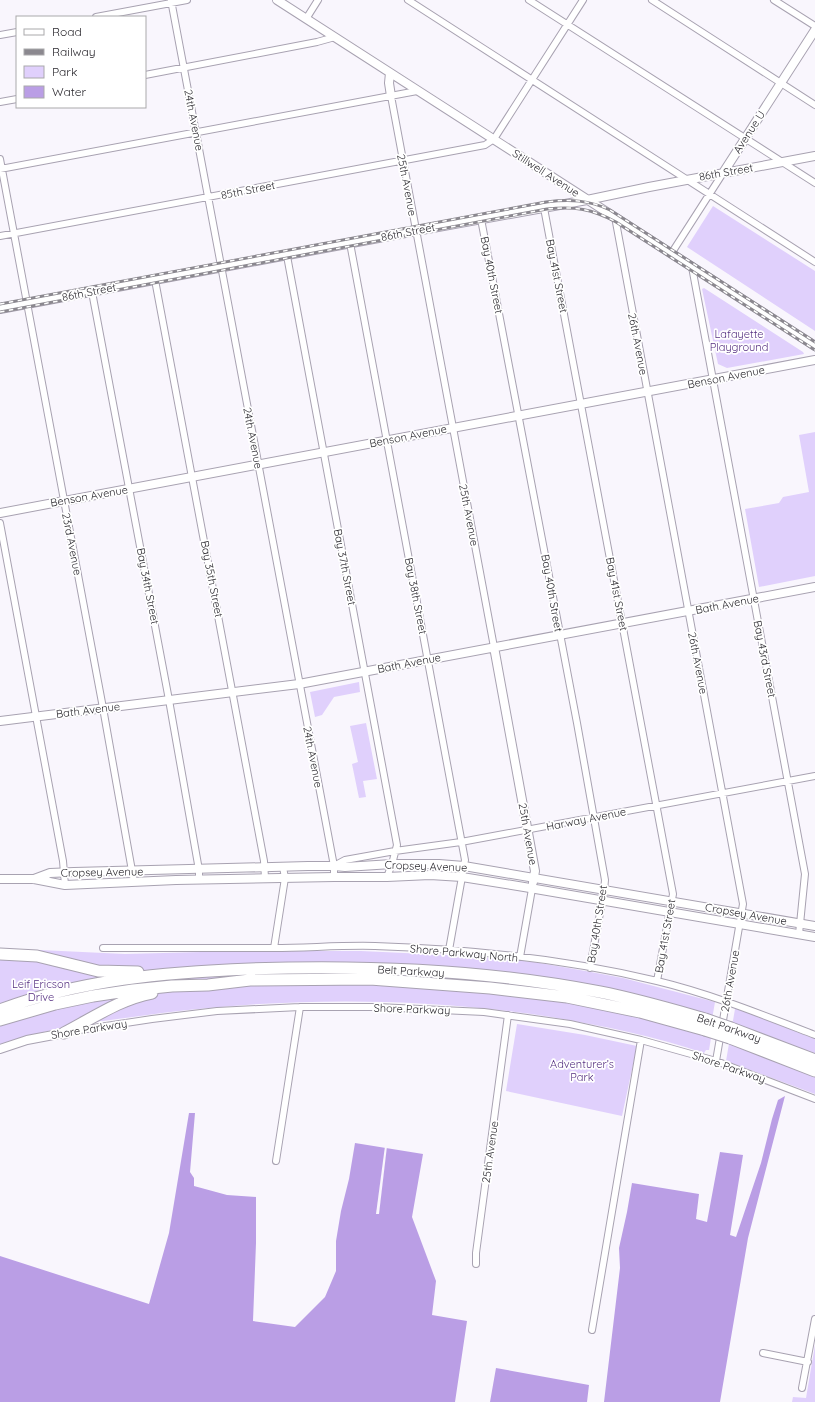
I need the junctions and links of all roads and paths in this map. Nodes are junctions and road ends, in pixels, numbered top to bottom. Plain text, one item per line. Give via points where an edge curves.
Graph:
1 (187, 0) edge
2 (277, 0) edge
3 (318, 0) edge
4 (408, 0) edge
5 (529, 0) edge
6 (584, 0) edge
7 (652, 0) edge
8 (774, 0) edge
9 (172, 1) edge
10 (101, 16) edge
11 (306, 19) junction
12 (568, 25) junction
13 (815, 26) edge
14 (815, 30) edge
15 (16, 32) edge
16 (0, 35) edge
17 (335, 38) junction
18 (184, 68) junction
19 (390, 73) junction
20 (146, 75) edge
21 (532, 80) junction
22 (781, 83) junction
23 (417, 91) junction
24 (391, 96) junction
25 (16, 99) edge
26 (0, 102) edge
27 (815, 105) edge
28 (197, 133) junction
29 (745, 138) junction
30 (494, 140) junction
31 (815, 156) edge
32 (0, 159) edge
33 (403, 161) junction
34 (782, 162) junction
35 (1, 169) edge
36 (723, 173) junction
37 (686, 180) junction
38 (815, 183) edge
39 (710, 194) junction
40 (208, 197) junction
41 (587, 200) junction
42 (544, 208) junction
43 (615, 217) junction
44 (481, 219) junction
45 (416, 231) junction
46 (14, 234) junction
47 (0, 236) edge
48 (350, 243) junction
49 (671, 254) junction
50 (287, 256) junction
51 (815, 262) edge
52 (221, 267) junction
53 (692, 267) junction
54 (155, 280) junction
55 (92, 292) junction
56 (27, 304) junction
57 (0, 309) edge
58 (815, 346) edge
59 (815, 360) edge
60 (713, 379) junction
61 (647, 392) junction
62 (582, 404) junction
63 (518, 416) junction
64 (453, 428) junction
65 (387, 440) junction
66 (324, 452) junction
67 (258, 464) junction
68 (193, 476) junction
69 (130, 488) junction
70 (64, 500) junction
71 (0, 513) edge
72 (0, 523) edge
73 (815, 587) edge
74 (754, 599) junction
75 (688, 611) junction
76 (623, 623) junction
77 (560, 635) junction
78 (494, 647) junction
79 (428, 660) junction
80 (365, 672) junction
81 (299, 684) junction
82 (233, 693) junction
83 (169, 700) junction
84 (103, 708) junction
85 (36, 716) junction
86 (0, 720) edge
87 (815, 776) edge
88 (788, 781) junction
89 (722, 793) junction
90 (657, 805) junction
91 (594, 817) junction
92 (528, 829) junction
93 (461, 842) junction
94 (395, 851) junction
95 (392, 864) junction
96 (283, 866) junction
97 (334, 866) junction
98 (464, 866) junction
99 (264, 867) junction
100 (199, 870) junction
101 (132, 871) junction
102 (64, 873) junction
103 (334, 876) junction
104 (0, 877) edge
105 (387, 877) junction
106 (265, 878) junction
107 (285, 878) junction
108 (462, 878) junction
109 (534, 878) junction
110 (34, 880) junction
111 (200, 880) junction
112 (134, 882) junction
113 (65, 885) junction
114 (532, 889) junction
115 (604, 890) junction
116 (602, 901) junction
117 (671, 901) junction
118 (669, 912) junction
119 (742, 913) junction
120 (800, 923) junction
121 (740, 924) junction
122 (815, 926) edge
123 (799, 934) junction
124 (815, 937) edge
125 (102, 948) dead end
126 (274, 948) junction
127 (449, 950) junction
128 (0, 954) edge
129 (520, 957) junction
130 (590, 968) junction
131 (212, 970) junction
132 (657, 981) junction
133 (208, 984) junction
134 (726, 1001) junction
135 (300, 1007) junction
136 (0, 1010) edge
137 (508, 1015) junction
138 (0, 1020) edge
139 (705, 1024) junction
140 (64, 1033) junction
141 (731, 1033) junction
142 (815, 1035) edge
143 (641, 1040) junction
144 (0, 1049) edge
145 (815, 1060) edge
146 (716, 1061) junction
147 (815, 1071) edge
148 (815, 1099) edge
149 (276, 1161) dead end
150 (476, 1264) dead end
151 (815, 1319) edge
152 (592, 1330) dead end
153 (763, 1353) dead end
154 (808, 1362) junction
155 (802, 1388) dead end

1 - 9 street
2 - 11 main road, Stillwell Avenue
3 - 11 street
4 - 21 street
5 - 12 street
6 - 12 street
7 - 22 street
8 - 13 street
9 - 10 street
9 - 18 street, 24th Avenue
11 - 17 main road, Stillwell Avenue
12 - 21 street
12 - 29 street
14 - 22 main road, Avenue U
15 - 16 street
17 - 18 street
17 - 19 main road, Stillwell Avenue
18 - 20 street
18 - 28 street, 24th Avenue
19 - 23 main road, Stillwell Avenue
19 - 24 main road, 25th Avenue
21 - 30 street
21 - 37 street
22 - 27 street
22 - 29 main road, Avenue U
23 - 24 street
23 - 30 main road, Stillwell Avenue
24 - 28 street
24 - 33 street, 25th Avenue
25 - 26 street
28 - 35 street
28 - 40 street, 24th Avenue
29 - 34 street
29 - 36 main road, Avenue U
30 - 33 street, 85th Street via 485,145
30 - 41 main road, Stillwell Avenue
31 - 34 main road, 86th Street
32 - 35 street, 23rd Avenue
33 - 40 street, 85th Street
33 - 45 street, 25th Avenue
34 - 36 main road, 86th Street
34 - 38 street
35 - 46 street, 23rd Avenue
36 - 37 main road, 86th Street
36 - 39 street, Avenue U
37 - 39 street
37 - 41 main road, 86th Street
39 - 49 street, Avenue U
39 - 51 street
40 - 46 street, 85th Street
40 - 52 street, 24th Avenue
41 - 42 main road, 86th Street
41 - 43 main road, Stillwell Avenue
42 - 44 main road, 86th Street
42 - 62 street, Bay 41st Street
43 - 49 main road, Stillwell Avenue
43 - 61 street, 26th Avenue
44 - 45 main road, 86th Street
44 - 63 street, Bay 40th Street
45 - 48 main road, 86th Street
45 - 64 street, 25th Avenue
46 - 47 street, 85th Street
46 - 56 street, 23rd Avenue
48 - 50 main road, 86th Street
48 - 65 street, Bay 38th Street
49 - 53 main road, Stillwell Avenue
50 - 52 main road, 86th Street
50 - 66 street, Bay 37th Street
52 - 54 main road, 86th Street
52 - 67 street, 24th Avenue
53 - 58 main road, Stillwell Avenue
53 - 60 street, Bay 43rd Street
54 - 55 main road, 86th Street
54 - 68 street, Bay 35th Street
55 - 56 main road, 86th Street
55 - 69 street, Bay 34th Street
56 - 57 main road, 86th Street
56 - 70 street, 23rd Avenue
59 - 60 main road, Benson Avenue
60 - 61 main road, Benson Avenue
60 - 74 street, Bay 43rd Street
61 - 62 main road, Benson Avenue
61 - 75 street, 26th Avenue
62 - 63 main road, Benson Avenue
62 - 76 street, Bay 41st Street
63 - 64 main road, Benson Avenue
63 - 77 street, Bay 40th Street
64 - 65 main road, Benson Avenue
64 - 78 street, 25th Avenue
65 - 66 main road, Benson Avenue
65 - 79 street, Bay 38th Street
66 - 67 main road, Benson Avenue
66 - 80 street, Bay 37th Street
67 - 68 main road, Benson Avenue
67 - 81 street, 24th Avenue
68 - 69 main road, Benson Avenue
68 - 82 street, Bay 35th Street
69 - 70 main road, Benson Avenue
69 - 83 street, Bay 34th Street
70 - 71 main road, Benson Avenue
70 - 84 street, 23rd Avenue
72 - 85 street
73 - 74 main road, Bath Avenue
74 - 75 main road, Bath Avenue
74 - 88 street, Bay 43rd Street
75 - 76 main road, Bath Avenue
75 - 89 street, 26th Avenue
76 - 77 main road, Bath Avenue
76 - 90 street, Bay 41st Street
77 - 78 main road, Bath Avenue
77 - 91 street, Bay 40th Street
78 - 79 main road, Bath Avenue
78 - 92 main road, 25th Avenue
79 - 80 main road, Bath Avenue
79 - 93 street, Bay 38th Street
80 - 81 main road, Bath Avenue
80 - 94 street, Bay 37th Street via 397,845
81 - 82 main road, Bath Avenue
81 - 97 street, 24th Avenue
82 - 83 main road, Bath Avenue
82 - 99 street, Bay 35th Street
83 - 84 main road, Bath Avenue
83 - 100 street, Bay 34th Street
84 - 85 main road, Bath Avenue
84 - 101 street, 23rd Avenue
85 - 86 main road, Bath Avenue
85 - 102 street
87 - 88 street, Harway Avenue
88 - 89 street, Harway Avenue
88 - 120 street, Bay 43rd Street via 805,874
89 - 90 street, Harway Avenue
89 - 119 street, 26th Avenue via 743,904
90 - 91 street, Harway Avenue
90 - 117 street, Bay 41st Street via 673,894
91 - 92 street, Harway Avenue
91 - 115 street, Bay 40th Street via 605,880
92 - 93 street, Harway Avenue
92 - 109 main road, 25th Avenue
93 - 94 street, Harway Avenue
93 - 98 street, Bay 38th Street
94 - 95 street, Bay 37th Street
94 - 97 street, Harway Avenue via 345,860
95 - 97 main road, Cropsey Avenue
95 - 98 main road, Cropsey Avenue
95 - 105 street, Bay 37th Street
96 - 97 main road, Cropsey Avenue
96 - 99 main road, Cropsey Avenue
96 - 107 street
97 - 103 street, 24th Avenue
98 - 108 street, Bay 38th Street
98 - 109 main road, Cropsey Avenue
99 - 100 main road, Cropsey Avenue
99 - 106 street, Bay 35th Street
100 - 101 main road, Cropsey Avenue
100 - 111 street, Bay 34th Street
101 - 102 main road, Cropsey Avenue
101 - 112 street, 23rd Avenue
102 - 110 main road, Cropsey Avenue via 50,873
102 - 113 street
103 - 105 main road, Cropsey Avenue
103 - 107 main road, Cropsey Avenue
104 - 110 main road, Cropsey Avenue
105 - 108 main road, Cropsey Avenue via 430,875
106 - 107 main road, Cropsey Avenue
106 - 111 main road, Cropsey Avenue
107 - 126 street
108 - 114 main road, Cropsey Avenue
108 - 127 street, Bay 38th Street
109 - 114 main road, 25th Avenue
109 - 115 main road, Cropsey Avenue
110 - 113 main road, Cropsey Avenue
111 - 112 main road, Cropsey Avenue
112 - 113 main road, Cropsey Avenue
114 - 116 main road, Cropsey Avenue
114 - 129 street, 25th Avenue
115 - 116 street, Bay 40th Street
115 - 117 main road, Cropsey Avenue
116 - 118 main road, Cropsey Avenue
116 - 130 street, Bay 40th Street
117 - 118 street, Bay 41st Street
117 - 119 main road, Cropsey Avenue
118 - 121 main road, Cropsey Avenue
118 - 132 street, Bay 41st Street
119 - 120 main road, Cropsey Avenue
119 - 121 street, 26th Avenue
120 - 122 main road, Cropsey Avenue
120 - 123 street, Bay 43rd Street
121 - 123 main road, Cropsey Avenue
121 - 134 street, 26th Avenue
123 - 124 main road, Cropsey Avenue
125 - 126 street, Shore Parkway North
126 - 127 street, Shore Parkway North via 374,946
127 - 129 street, Shore Parkway North
128 - 131 highway via 37,956 98,971
129 - 130 street, Shore Parkway North
130 - 132 street, Shore Parkway North
131 - 136 highway, Belt Parkway via 94,984 56,992
131 - 139 highway, Belt Parkway via 326,968 443,972 525,980 602,992 670,1009
132 - 134 street, Shore Parkway North
133 - 138 highway, Belt Parkway via 93,996
133 - 139 highway, Belt Parkway via 330,978 462,985 582,1000
133 - 140 highway via 131,999
134 - 142 street, Shore Parkway North
134 - 146 street, 26th Avenue
135 - 137 street, Shore Parkway via 431,1009
135 - 140 street, Shore Parkway via 217,1011
135 - 149 street
137 - 143 street, Shore Parkway via 570,1024
137 - 150 street, 25th Avenue
139 - 141 highway, Belt Parkway, bridge
140 - 144 main road, Shore Parkway via 27,1040
141 - 145 highway, Belt Parkway
141 - 147 highway, Belt Parkway
143 - 146 street, Shore Parkway
143 - 152 street
146 - 148 street, Shore Parkway
151 - 154 street
153 - 154 street
154 - 155 street

